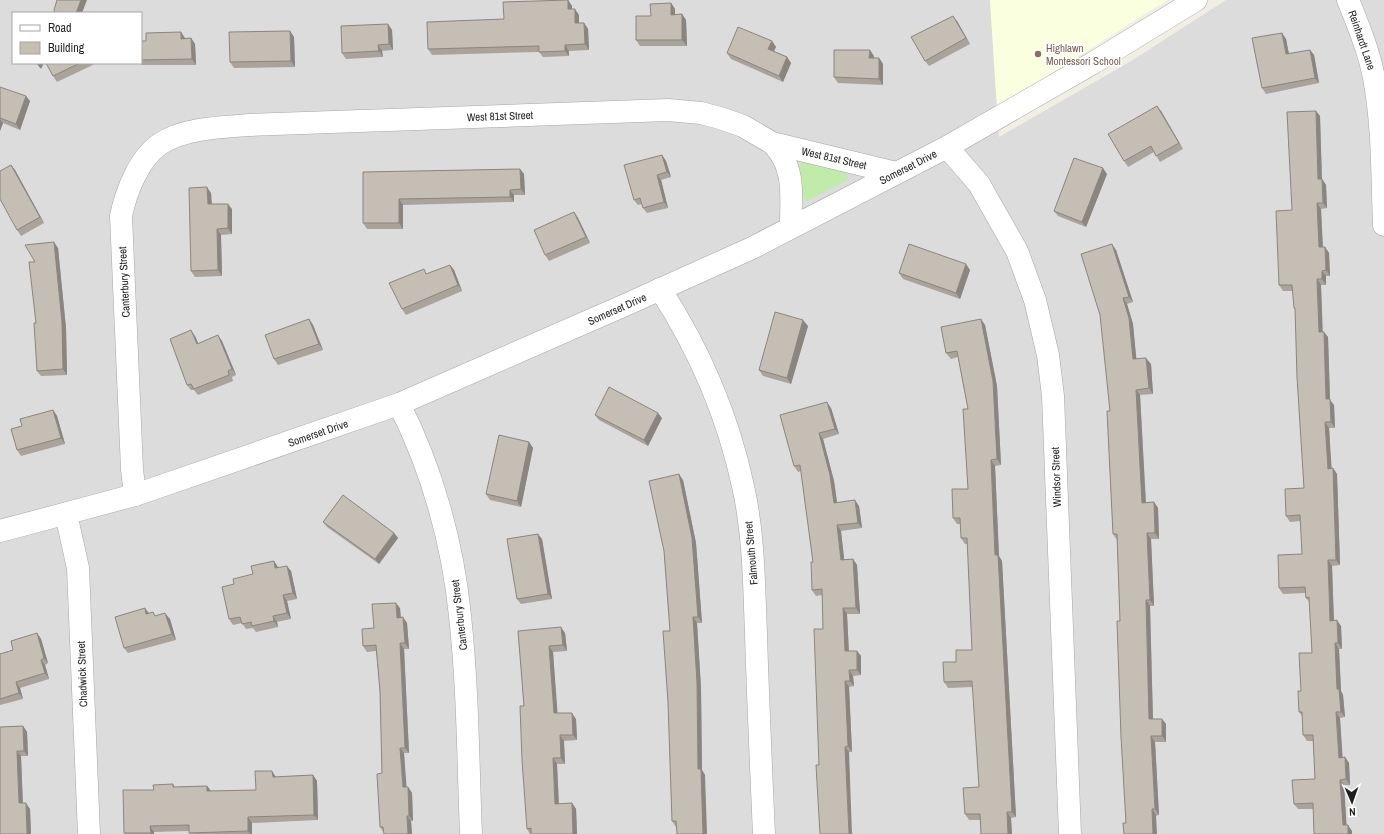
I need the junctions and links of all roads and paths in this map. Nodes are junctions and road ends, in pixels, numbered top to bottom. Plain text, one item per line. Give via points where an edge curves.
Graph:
1 (1196, 0) edge
2 (1348, 0) edge
3 (221, 127) joint
4 (772, 143) junction
5 (947, 147) junction
6 (896, 173) junction
7 (1384, 225) edge
8 (792, 226) junction
9 (660, 289) junction
10 (399, 404) junction
11 (135, 495) junction
12 (66, 514) junction
13 (0, 531) edge
14 (89, 834) edge
15 (471, 834) edge
16 (764, 834) edge
17 (1070, 834) edge

1 - 5 street, Somerset Drive
2 - 7 street, Reinhardt Lane via 1374,77 1379,112
3 - 4 street, West 81st Street via 668,110 701,113 720,118 742,126
3 - 11 street, Canterbury Street via 184,134 160,144 132,180 125,197 121,216
4 - 6 street, West 81st Street
4 - 8 street, West 81st Street via 782,153 788,166
5 - 6 street, Somerset Drive
5 - 17 street, Windsor Street via 979,184 1017,252 1035,300 1048,355 1053,396
6 - 8 street, Somerset Drive
8 - 9 street, Somerset Drive via 752,248
9 - 10 street, Somerset Drive
9 - 16 street, Falmouth Street via 681,321 700,359 728,431 743,487 752,540
10 - 11 street, Somerset Drive
10 - 15 street, Canterbury Street via 426,468 451,559 460,615 464,666
11 - 12 street, Somerset Drive
12 - 13 street, Somerset Drive
12 - 14 street, Chadwick Street via 78,568

